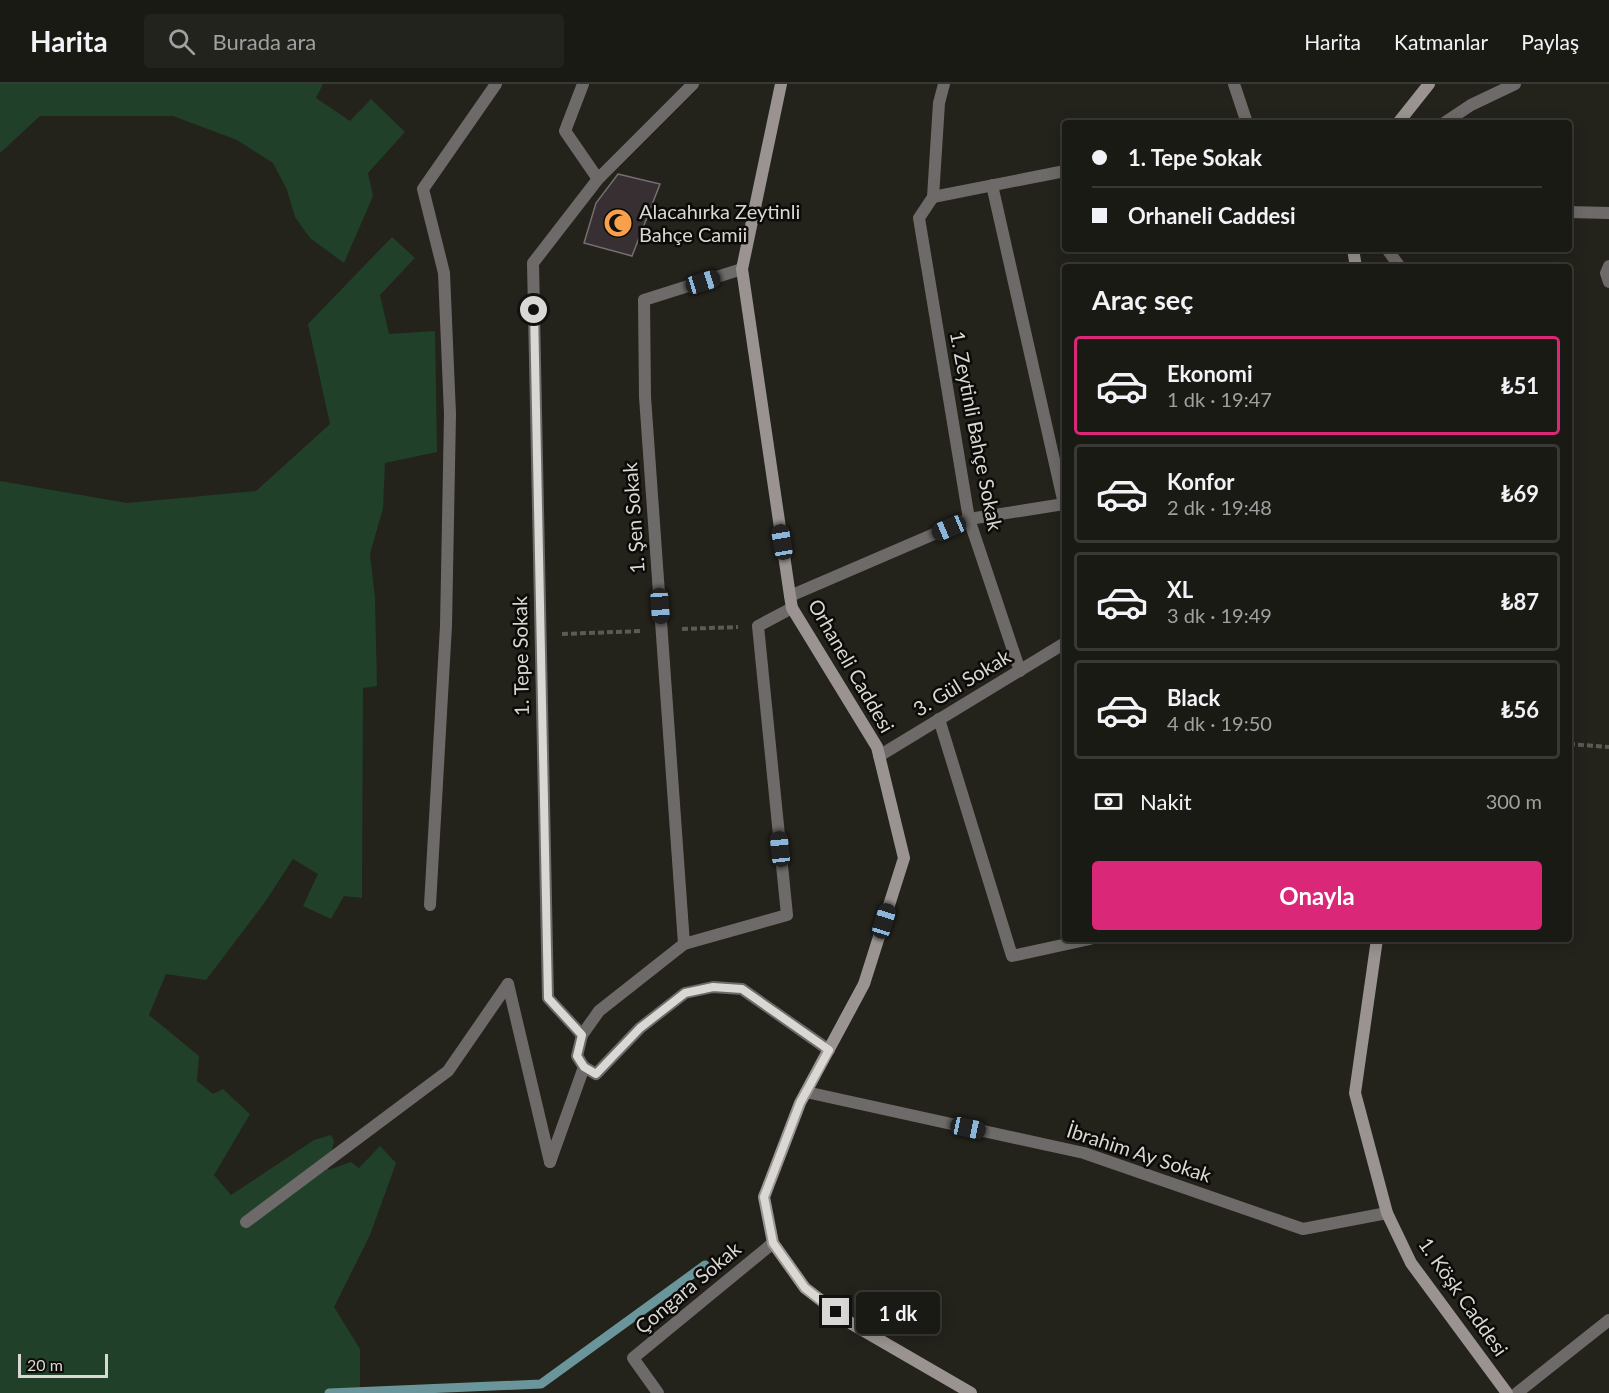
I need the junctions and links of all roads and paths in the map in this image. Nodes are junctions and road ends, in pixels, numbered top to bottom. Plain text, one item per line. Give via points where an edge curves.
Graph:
1 (496, 84) edge
2 (583, 84) edge
3 (693, 84) edge
4 (782, 84) edge
5 (944, 84) edge
6 (1234, 84) edge
7 (1429, 84) edge
8 (1515, 84) edge
9 (1246, 120) edge
10 (1400, 120) edge
11 (1448, 120) edge
12 (1062, 172) edge
13 (598, 179) junction
14 (992, 185) junction
15 (933, 197) junction
16 (1572, 212) edge
17 (1609, 213) edge
18 (1609, 266) edge
19 (742, 269) junction
20 (1609, 282) edge
21 (1062, 495) edge
22 (1062, 504) edge
23 (969, 519) junction
24 (791, 602) junction
25 (758, 626) junction
26 (662, 630) junction
27 (541, 635) junction
28 (1062, 645) edge
29 (1020, 671) junction
30 (939, 719) junction
31 (1572, 744) edge
32 (1609, 747) edge
33 (879, 756) junction
34 (430, 905) dead end
35 (1076, 942) edge
36 (1377, 942) edge
37 (684, 944) junction
38 (582, 1035) junction
39 (829, 1050) junction
40 (584, 1067) junction
41 (806, 1092) junction
42 (1387, 1213) junction
43 (246, 1222) dead end
44 (773, 1243) junction
45 (1609, 1320) edge
46 (658, 1393) edge
47 (971, 1393) edge
48 (1507, 1393) edge
49 (1517, 1393) edge

1 - 34 street via 423,189 444,273 450,414 446,626
2 - 13 street via 565,131
3 - 13 street
4 - 19 main road, Orhaneli Caddesi
5 - 15 street via 939,103
6 - 9 street
7 - 10 main road
8 - 11 street
12 - 14 street
13 - 27 street, 1. Tepe Sokak via 533,263
14 - 15 street
14 - 21 street
15 - 23 street, 1. Zeytinli Bahçe Sokak via 919,218
16 - 17 street
18 - 20 street
19 - 24 main road, Orhaneli Caddesi
19 - 26 street, 1. Şen Sokak via 644,300 645,397
22 - 23 street
23 - 24 street
23 - 29 street, 1. Zeytinli Bahçe Sokak
24 - 25 street
24 - 33 main road, Orhaneli Caddesi
25 - 26 path
25 - 37 street via 787,915
26 - 27 path
26 - 37 street, 1. Şen Sokak
27 - 38 street, 1. Tepe Sokak via 548,998
28 - 29 street, 3. Gül Sokak
29 - 30 street, 3. Gül Sokak
30 - 33 street, 3. Gül Sokak
30 - 35 street via 1012,956
31 - 32 path
33 - 39 main road, Orhaneli Caddesi via 904,858 864,984
36 - 42 main road, 1. Köşk Caddesi via 1355,1093
37 - 38 street via 599,1011
38 - 40 street via 577,1056
39 - 40 street via 742,989 713,987 685,993 640,1028 596,1074
39 - 41 main road, Orhaneli Caddesi
40 - 43 street via 550,1162 508,984 448,1071
41 - 42 street, İbrahim Ay Sokak via 1084,1153 1303,1229
41 - 44 main road, Orhaneli Caddesi via 764,1197
42 - 48 main road, 1. Köşk Caddesi via 1411,1263
44 - 46 street, Çongara Sokak via 633,1358
44 - 47 main road, Orhaneli Caddesi via 805,1288 852,1324
45 - 49 street

